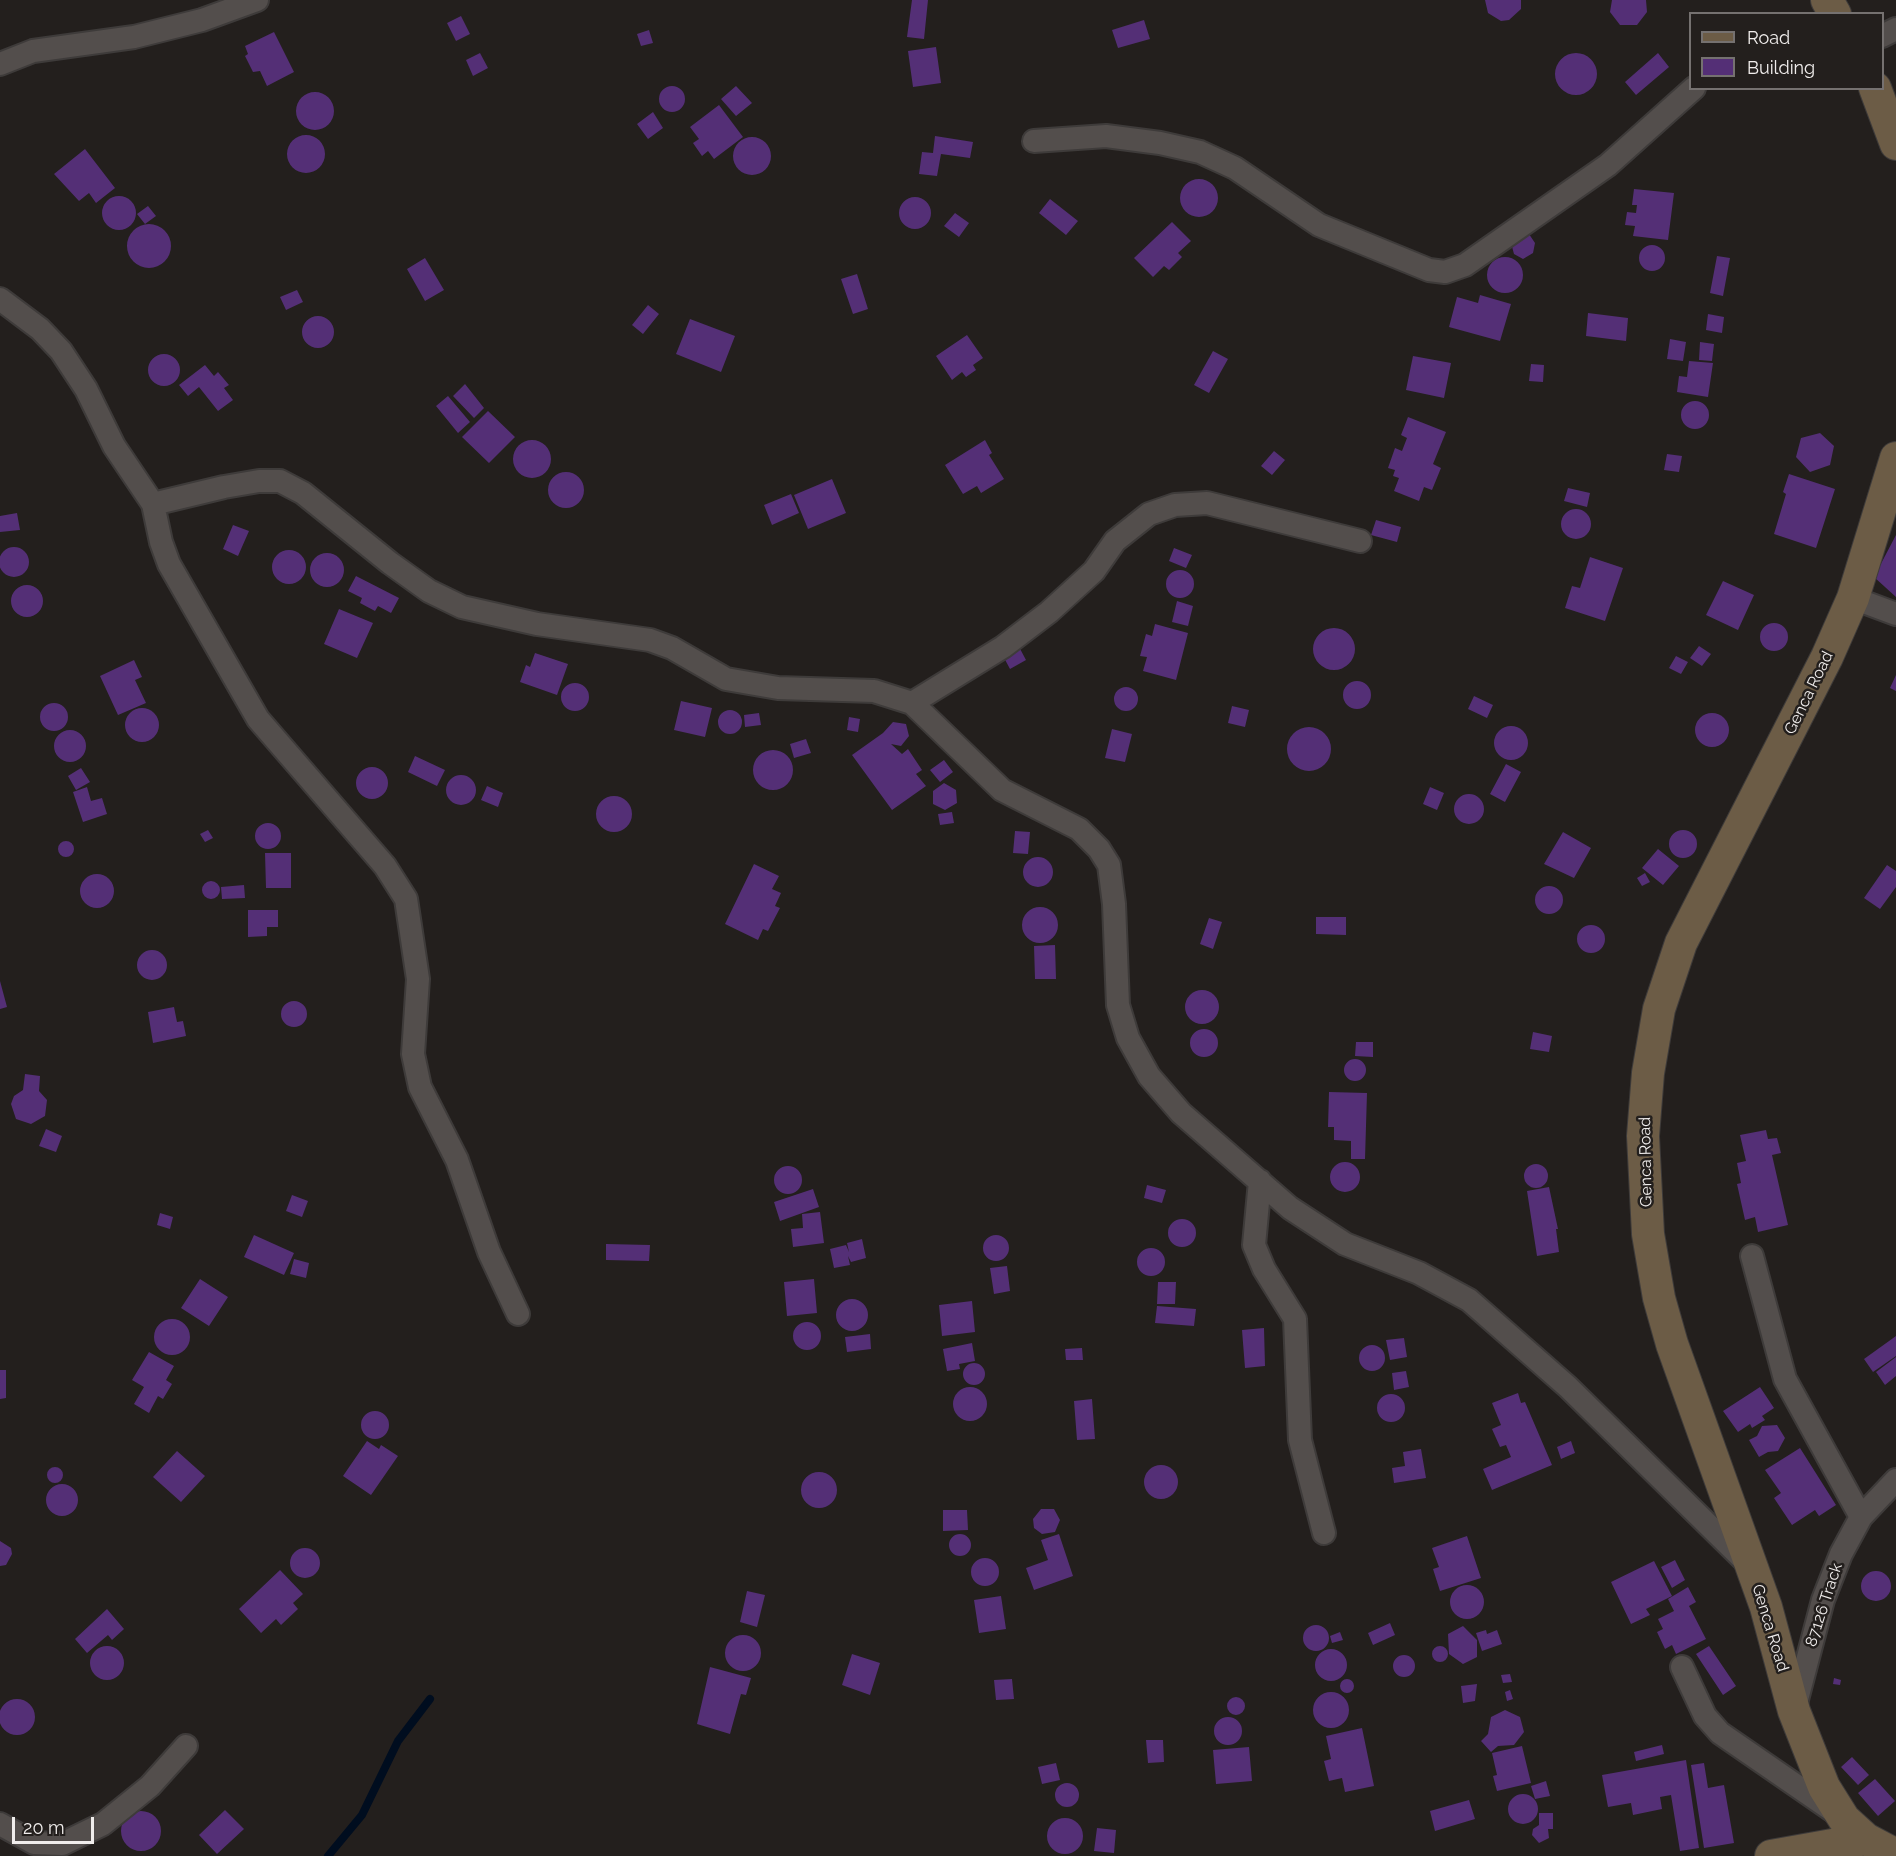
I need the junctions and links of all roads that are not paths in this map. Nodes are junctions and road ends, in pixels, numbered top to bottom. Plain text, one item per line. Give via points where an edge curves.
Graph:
1 (257, 0) edge
2 (0, 64) edge
3 (1692, 90) edge
4 (1876, 90) edge
5 (1034, 141) dead end
6 (1896, 144) edge
7 (0, 299) edge
8 (1896, 458) edge
9 (153, 504) junction
10 (1360, 541) dead end
11 (1853, 598) junction
12 (1896, 614) edge
13 (912, 703) junction
14 (1260, 1181) junction
15 (1752, 1256) dead end
16 (518, 1314) dead end
17 (1896, 1480) edge
18 (1861, 1518) junction
19 (1324, 1533) dead end
20 (1751, 1568) junction
21 (1682, 1667) dead end
22 (1794, 1711) junction
23 (186, 1746) dead end
24 (1844, 1819) junction
25 (0, 1824) edge
26 (1866, 1839) junction
27 (1896, 1855) edge
28 (1771, 1856) edge

1 - 2 street via 134,38 33,51
3 - 5 street via 1608,165 1465,265 1445,272 1429,270 1319,225 1234,168 1200,152 1160,142 1107,136
4 - 6 street
7 - 9 street via 62,351 114,446
8 - 11 street, Genca Road
9 - 13 street via 250,482 280,481 303,493 429,591 462,607 548,626 650,640 726,679 778,688 874,691
9 - 16 street via 160,542 170,564 242,695 385,866 406,899 418,979 413,1054 420,1087 457,1160 489,1252
10 - 13 street via 1207,503 1175,505 1149,514 1115,542 1094,571 1049,612 1004,647
11 - 12 street
11 - 20 street, Genca Road via 1682,943 1659,1009 1648,1073 1644,1182 1659,1298
13 - 14 street via 1002,790 1079,829 1099,849 1109,865 1118,1005 1128,1038 1149,1076 1181,1113
14 - 19 street via 1254,1245 1295,1319 1300,1440
14 - 20 street via 1290,1208 1346,1244 1419,1273 1469,1300 1568,1387
15 - 18 street via 1785,1379
17 - 18 street, 87126 Track
18 - 22 street, 87126 Track via 1822,1600
20 - 22 street, Genca Road via 1767,1607
21 - 24 street via 1705,1716 1720,1733
22 - 24 street, Genca Road via 1824,1787
23 - 25 street via 150,1786 103,1824 62,1844 34,1843
24 - 26 street, Genca Road
26 - 27 street, Genca Road
26 - 28 street

